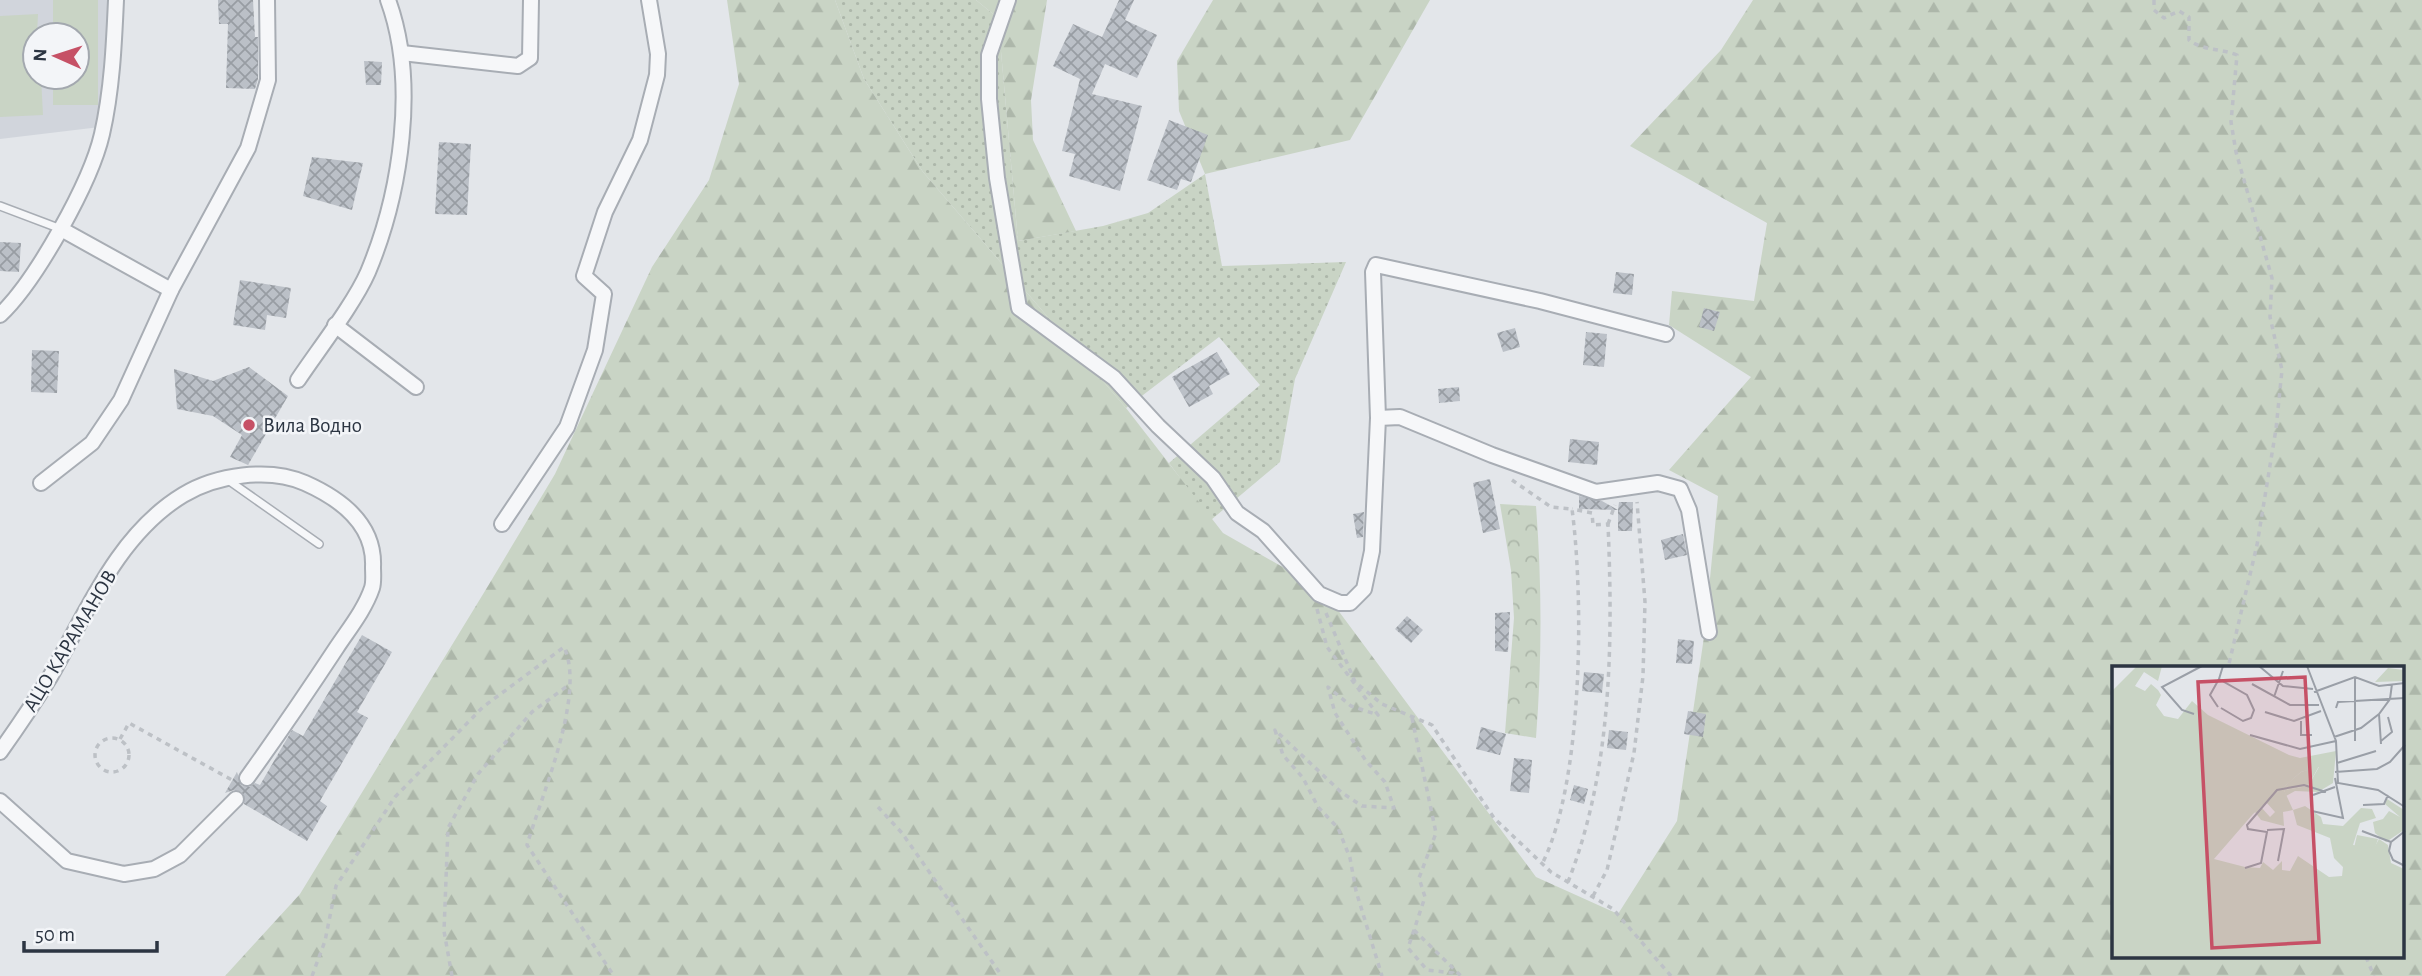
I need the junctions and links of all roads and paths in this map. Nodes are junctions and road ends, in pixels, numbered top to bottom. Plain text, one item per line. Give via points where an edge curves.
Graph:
1 (116, 0) edge
2 (267, 0) edge
3 (388, 0) edge
4 (531, 0) edge
5 (649, 0) edge
6 (1007, 0) edge
7 (2154, 0) edge
8 (402, 53) junction
9 (0, 206) edge
10 (61, 229) junction
11 (171, 290) junction
12 (0, 315) edge
13 (335, 325) junction
14 (1666, 334) dead end
15 (298, 380) dead end
16 (416, 387) dead end
17 (1378, 418) junction
18 (1509, 478) dead end
19 (227, 479) junction
20 (41, 483) dead end
21 (1620, 498) dead end
22 (1629, 500) dead end
23 (1572, 509) junction
24 (502, 524) dead end
25 (1608, 524) junction
26 (319, 544) dead end
27 (1307, 580) junction
28 (1319, 594) junction
29 (1709, 632) dead end
30 (2228, 666) edge
31 (570, 684) junction
32 (1412, 718) junction
33 (120, 739) junction
34 (0, 752) edge
35 (247, 778) dead end
36 (232, 780) dead end
37 (236, 799) dead end
38 (0, 801) edge
39 (878, 807) dead end
40 (1542, 864) junction
41 (1568, 882) junction
42 (1592, 896) junction
43 (1414, 930) junction
44 (2366, 958) edge
45 (312, 976) edge
46 (452, 976) edge
47 (614, 976) edge
48 (1002, 976) edge
49 (1382, 976) edge
50 (1454, 976) edge
51 (1461, 976) edge
52 (1671, 976) edge
53 (2374, 976) edge

1 - 10 street via 113,64 102,136
2 - 11 street via 268,80 260,114 248,148
3 - 8 street
4 - 8 street via 530,58 525,64
5 - 24 street via 657,75 640,140 605,212 584,276 604,295 596,350 566,427
6 - 27 street via 989,55 989,99 1019,308 1114,377 1213,478 1237,513 1263,531
7 - 30 path via 2154,10 2164,18 2179,11 2189,17 2189,40 2198,48 2221,48 2237,55 2231,122 2272,278 2270,317 2282,370 2276,429 2257,545
8 - 13 street via 395,190 368,274
9 - 10 lane
10 - 11 street
10 - 12 street via 19,298
11 - 20 street via 121,400 92,443
13 - 15 street
13 - 16 street
14 - 17 street via 1376,265
17 - 28 street via 1372,551 1364,589 1350,603
17 - 29 street via 1400,417 1596,492 1658,483 1680,489 1689,510
18 - 23 path via 1551,508
19 - 26 lane
19 - 34 street, АЦО КАРАМАНОВ via 183,495 159,514 123,555
19 - 35 street, АЦО КАРАМАНОВ via 279,475 316,487 350,510 363,525 374,552 373,586 355,619
21 - 25 path
22 - 42 path via 1639,502 1640,514 1646,636 1643,676 1634,753 1607,870
23 - 25 path via 1592,513 1593,525
23 - 40 path via 1577,585 1573,720 1564,798 1554,840
25 - 41 path via 1610,646 1601,751 1593,807
27 - 28 street
27 - 49 path via 1327,647 1378,715 1351,706 1328,687 1335,713 1385,782 1394,808 1362,807 1275,730 1283,755 1338,828
28 - 32 path via 1354,682 1382,705
31 - 45 path via 571,662 564,647 483,707 395,797 336,886 325,941
31 - 46 path via 532,712 478,774 448,828 444,931
31 - 47 path via 570,709 527,845
32 - 40 path via 1432,724 1494,818
32 - 43 path via 1436,833 1419,878 1424,897
33 - 33 path via 107,738 96,746 95,760 104,770 117,771 128,763 129,749
33 - 36 path via 129,723
37 - 38 street via 180,855 154,869 124,874 67,861
39 - 48 path via 902,833
40 - 41 path
41 - 42 path
42 - 52 path via 1613,909
43 - 50 path via 1408,948 1427,970
43 - 51 path
44 - 53 path

